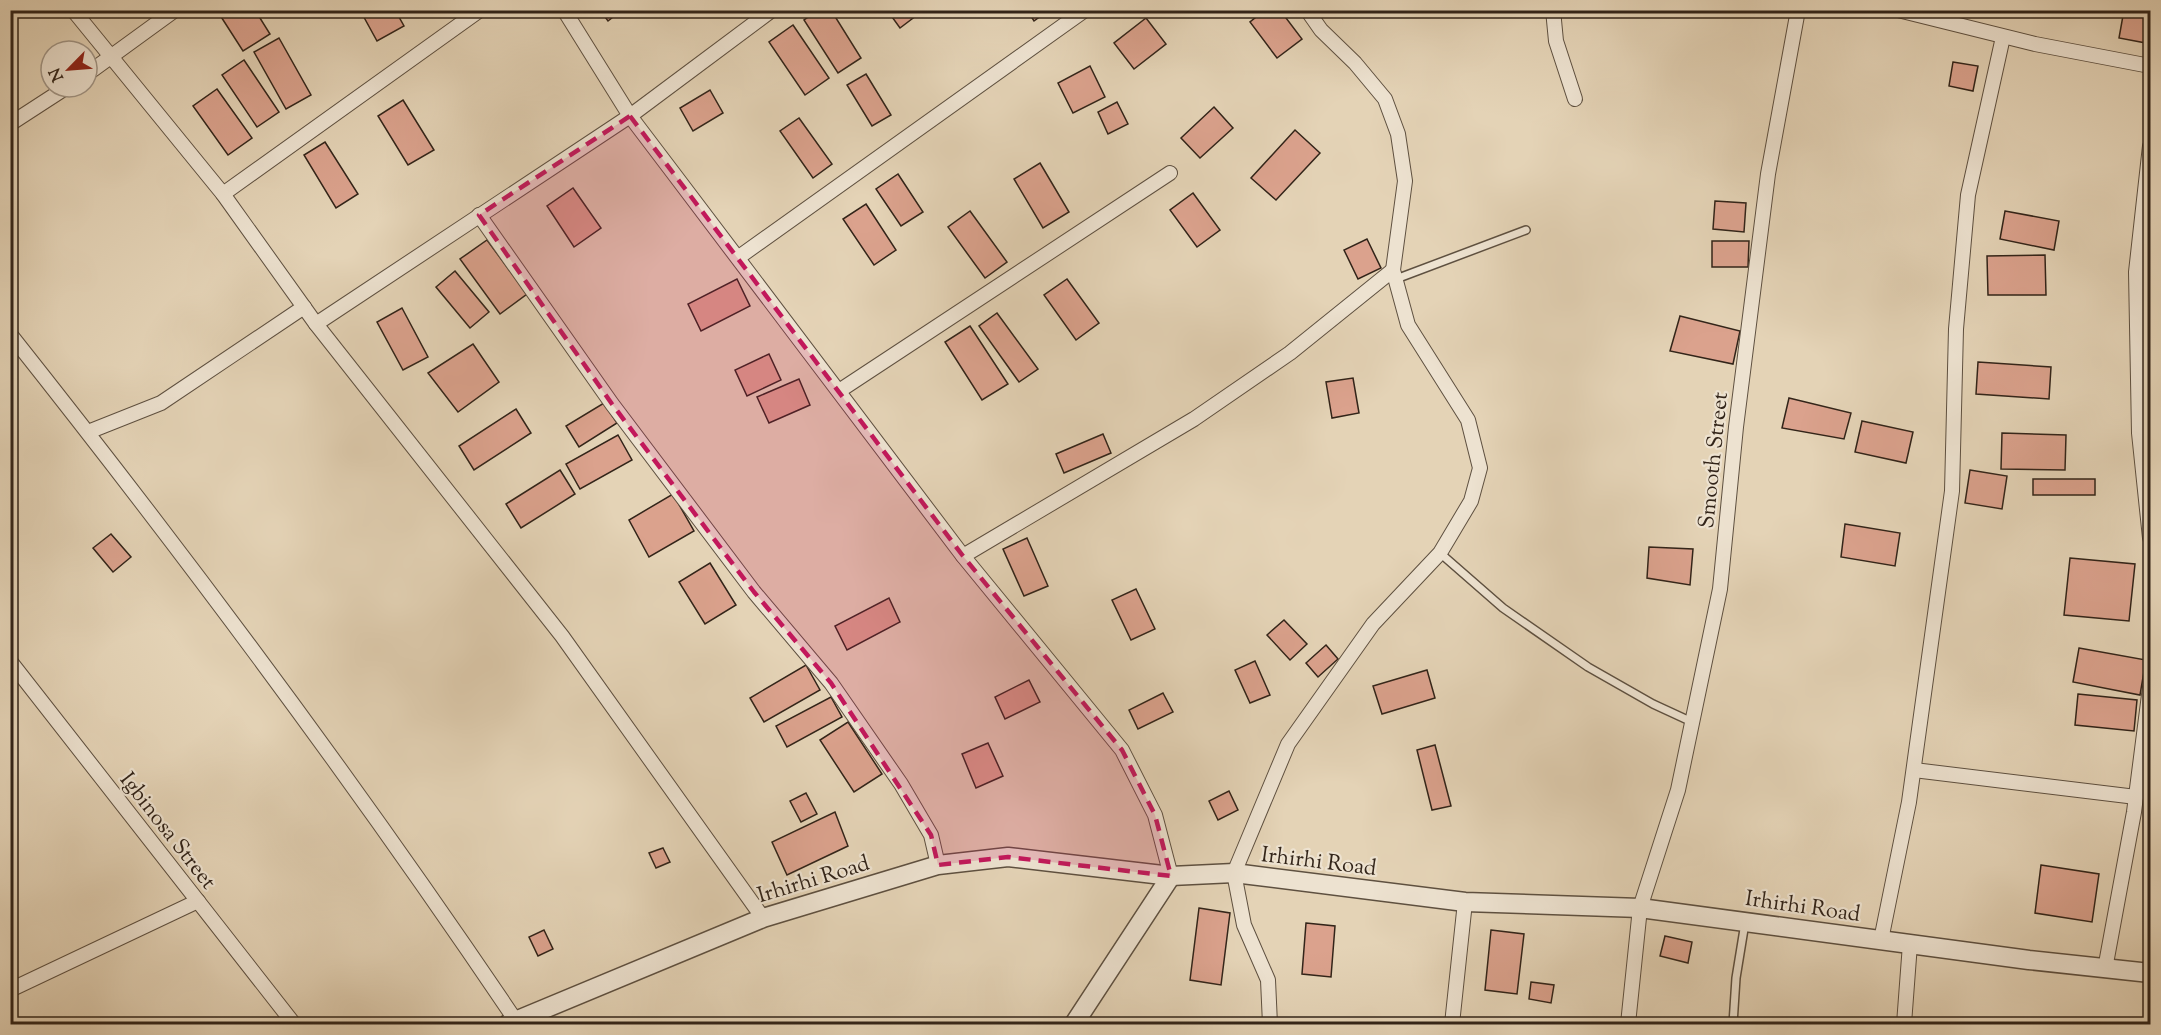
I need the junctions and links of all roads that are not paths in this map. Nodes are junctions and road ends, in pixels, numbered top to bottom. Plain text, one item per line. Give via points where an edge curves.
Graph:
1 (73, 10) edge
2 (175, 10) edge
3 (480, 10) edge
4 (564, 10) edge
5 (772, 10) edge
6 (1085, 10) edge
7 (1307, 10) edge
8 (1553, 10) edge
9 (1798, 10) edge
10 (1898, 10) edge
11 (2003, 37) junction
12 (111, 59) junction
13 (99, 66) edge
14 (2151, 66) edge
15 (49, 99) edge
16 (1575, 99) dead end
17 (630, 116) junction
18 (10, 124) edge
19 (2151, 146) edge
20 (1170, 173) dead end
21 (223, 194) junction
22 (479, 214) junction
23 (1526, 230) dead end
24 (739, 257) junction
25 (1395, 275) junction
26 (304, 307) junction
27 (316, 324) junction
28 (10, 334) edge
29 (839, 391) junction
30 (88, 432) junction
31 (2151, 538) edge
32 (1440, 553) junction
33 (963, 556) junction
34 (10, 661) edge
35 (2151, 687) edge
36 (1692, 723) junction
37 (1914, 770) junction
38 (2136, 797) junction
39 (938, 865) junction
40 (1234, 873) junction
41 (1171, 876) junction
42 (198, 901) junction
43 (1465, 902) junction
44 (1640, 908) junction
45 (763, 918) junction
46 (1745, 922) junction
47 (1881, 940) junction
48 (1910, 944) junction
49 (2105, 969) junction
50 (2151, 973) edge
51 (10, 990) edge
52 (512, 1023) edge
53 (294, 1024) edge
54 (1074, 1024) edge
55 (1270, 1024) edge
56 (1452, 1024) edge
57 (1628, 1024) edge
58 (1733, 1024) edge
59 (1904, 1024) edge

1 - 12 street
2 - 12 street
3 - 21 street
4 - 17 street
5 - 17 street
6 - 24 street
7 - 25 street via 1385,99 1398,134 1405,181
8 - 16 street via 1556,41
9 - 36 street, Smooth Street via 1768,174 1720,589
10 - 11 street
11 - 14 street
11 - 37 street via 1968,195 1956,329 1952,491
12 - 13 street
12 - 21 street
15 - 18 street
17 - 22 street
17 - 24 street
19 - 31 street via 2136,272 2139,433
20 - 29 street
21 - 26 street
22 - 27 street
22 - 39 street via 619,414 754,592 831,683 931,835
23 - 25 lane
24 - 29 street
25 - 32 street via 1408,325 1468,420 1480,468 1471,501
25 - 33 street via 1194,419
26 - 27 street
26 - 30 street via 161,403
27 - 45 street via 562,636
28 - 30 street
29 - 33 street
30 - 52 street via 350,780
32 - 36 lane via 1503,608 1588,667
32 - 40 street via 1373,624 1288,744
33 - 41 street via 1122,750 1155,815
34 - 42 street, Igbinosa Street
35 - 38 street
36 - 44 street, Smooth Street via 1678,789
37 - 38 street
37 - 47 street
38 - 49 street
39 - 41 street, Irhirhi Road via 1008,857
39 - 45 street, Irhirhi Road
40 - 41 street, Irhirhi Road
40 - 43 street, Irhirhi Road
40 - 55 street via 1244,925 1268,980
41 - 54 street
42 - 51 street
42 - 53 street, Igbinosa Street
43 - 44 street, Irhirhi Road
43 - 56 street
44 - 46 street, Irhirhi Road
44 - 57 street, Smooth Street
45 - 52 street, Irhirhi Road
46 - 47 street, Irhirhi Road
46 - 58 lane
47 - 48 street, Irhirhi Road
48 - 49 street, Irhirhi Road
48 - 59 street
49 - 50 street, Irhirhi Road

